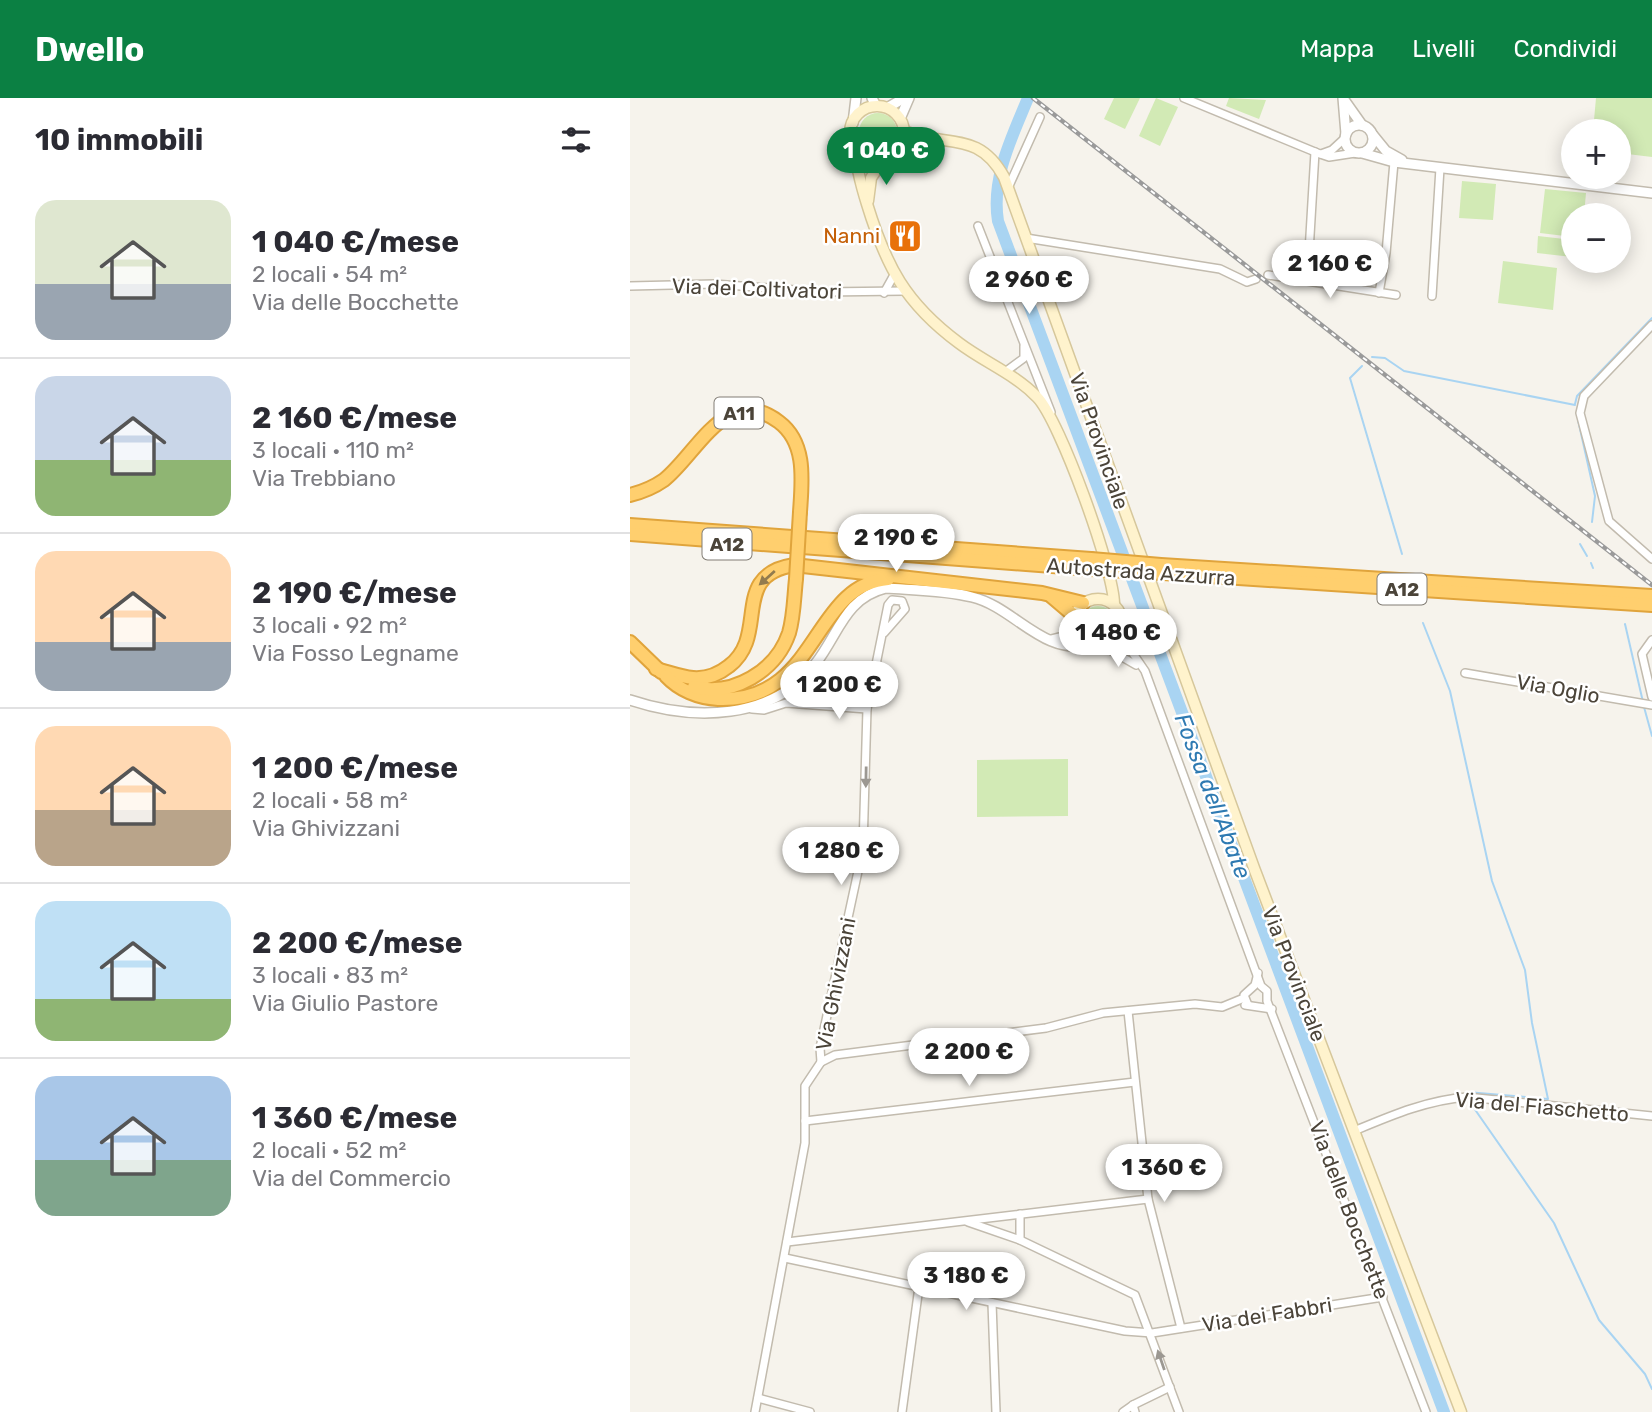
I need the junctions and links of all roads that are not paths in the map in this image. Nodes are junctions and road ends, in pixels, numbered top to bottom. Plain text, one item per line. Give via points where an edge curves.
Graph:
1 (856, 98) edge
2 (906, 98) edge
3 (1184, 98) edge
4 (1343, 98) edge
5 (879, 104) edge
6 (1040, 117) dead end
7 (900, 119) junction
8 (853, 122) junction
9 (1362, 125) junction
10 (904, 131) junction
11 (1373, 135) junction
12 (1346, 136) junction
13 (936, 141) junction
14 (855, 147) junction
15 (896, 151) junction
16 (1318, 153) junction
17 (1359, 153) junction
18 (884, 158) junction
19 (1394, 162) junction
20 (1409, 164) junction
21 (1440, 168) junction
22 (1008, 189) junction
23 (1652, 193) edge
24 (868, 205) junction
25 (978, 226) dead end
26 (1026, 238) junction
27 (894, 275) junction
28 (1268, 275) dead end
29 (1256, 279) dead end
30 (1303, 281) junction
31 (630, 286) edge
32 (904, 291) junction
33 (884, 293) junction
34 (1380, 293) junction
35 (1396, 295) dead end
36 (1432, 296) dead end
37 (1652, 325) edge
38 (1023, 339) junction
39 (1005, 372) junction
40 (1053, 416) junction
41 (630, 495) edge
42 (630, 525) edge
43 (630, 534) edge
44 (1652, 559) edge
45 (1091, 564) junction
46 (1162, 569) junction
47 (1110, 574) junction
48 (904, 578) junction
49 (1042, 593) junction
50 (1089, 601) junction
51 (1648, 602) edge
52 (1114, 604) junction
53 (1074, 624) junction
54 (884, 633) dead end
55 (1119, 633) junction
56 (1049, 640) junction
57 (1652, 640) edge
58 (630, 642) edge
59 (1089, 645) junction
60 (1103, 646) junction
61 (656, 668) junction
62 (1145, 671) junction
63 (1465, 673) dead end
64 (806, 675) junction
65 (789, 690) junction
66 (630, 700) edge
67 (1651, 702) edge
68 (811, 704) junction
69 (752, 709) junction
70 (867, 709) junction
71 (1258, 985) junction
72 (1243, 1002) junction
73 (1265, 1004) junction
74 (1128, 1011) junction
75 (821, 1062) junction
76 (1135, 1082) junction
77 (1652, 1116) edge
78 (805, 1121) junction
79 (1354, 1131) junction
80 (1148, 1199) junction
81 (1020, 1214) junction
82 (964, 1220) junction
83 (1020, 1240) junction
84 (787, 1242) junction
85 (785, 1258) junction
86 (919, 1287) junction
87 (1383, 1297) junction
88 (992, 1303) junction
89 (1181, 1328) junction
90 (1152, 1333) junction
91 (1170, 1387) junction
92 (758, 1398) junction
93 (1134, 1408) edge
94 (755, 1412) edge
95 (810, 1412) edge
96 (902, 1412) edge
97 (996, 1412) edge
98 (1123, 1412) edge
99 (1180, 1412) edge
100 (1426, 1412) edge
101 (1461, 1412) edge

1 - 8 street
2 - 5 street
2 - 7 street
3 - 16 street
4 - 9 street
4 - 12 street
5 - 7 main road
5 - 8 main road via 862,111
6 - 22 street
7 - 10 main road
8 - 14 main road
9 - 11 street
9 - 12 street
10 - 13 main road, Via Provinciale
10 - 15 main road
11 - 17 street via 1373,144
11 - 20 street via 1386,151
12 - 16 street via 1332,150
12 - 17 street via 1349,149
13 - 15 main road, Via Provinciale
13 - 22 main road, Via Provinciale via 983,150 994,160
14 - 18 main road via 871,159
14 - 24 main road
15 - 18 main road
16 - 17 street
16 - 30 street
17 - 19 street
18 - 24 main road via 872,178
19 - 20 street
19 - 34 street
20 - 21 street
21 - 23 street
21 - 36 street
22 - 26 main road, Via Provinciale
24 - 27 main road
25 - 38 street
26 - 29 street via 1220,269 1247,282
26 - 79 main road, Via Provinciale via 1130,532
27 - 32 main road
27 - 33 street
28 - 30 street
30 - 34 street
31 - 33 street, Via dei Coltivatori via 714,284
32 - 33 street, Via dei Coltivatori
32 - 39 main road via 939,327
34 - 35 street
37 - 44 street via 1580,403 1609,521
38 - 39 street via 1024,358
38 - 40 street
39 - 40 main road via 1039,398
40 - 47 main road
41 - 61 highway, A11, bridge via 665,479 718,422 734,414 754,412 774,418 796,442 802,472 796,579 788,633 778,654 738,685 713,690 683,684
42 - 45 highway, Autostrada Azzurra / A12
43 - 45 highway, Autostrada Azzurra / A12
45 - 46 highway, Autostrada Azzurra / A12, bridge
46 - 51 highway, Autostrada Azzurra / A12
46 - 51 highway, Autostrada Azzurra / A12 via 1613,593
47 - 50 main road via 1108,585
47 - 52 main road
48 - 49 highway
48 - 61 highway via 870,582 850,593 797,665 762,691 708,698 675,686
48 -> 61 highway via 794,565 776,570 755,592 749,639 732,664 701,678
49 - 50 highway
49 - 53 highway via 1058,600 1072,614
50 - 52 main road
50 - 53 main road
52 - 55 main road via 1122,621
53 - 56 street via 1063,637
53 - 59 main road
54 - 70 street, Via Ghivizzani
55 - 60 main road
55 - 62 street, Via delle Bocchette
56 - 59 street via 1077,648
56 - 64 street via 972,596 886,588 851,606
57 - 67 street via 1642,654
58 - 61 highway
59 - 60 main road
60 - 62 street
62 - 71 street, Via delle Bocchette via 1259,973
63 - 67 street, Via Oglio
64 - 65 street
64 - 68 street via 804,689
65 - 68 street via 792,699
65 - 69 street
66 - 69 street via 701,712
68 - 69 street
68 - 70 street
70 -> 75 street, Via Ghivizzani via 863,848 820,1048
71 - 72 street via 1245,991
71 - 73 street, Via delle Bocchette via 1268,994
72 - 73 street via 1255,1009
72 - 74 street
73 - 87 street, Via delle Bocchette via 1272,1009
74 - 75 street via 1046,1028 835,1055
74 - 76 street
75 - 78 street, Via Ghivizzani via 805,1086
76 - 78 street
76 - 80 street
77 - 79 street, Via del Fiaschetto via 1447,1098
78 - 84 street, Via Ghivizzani
79 - 101 main road, Via Provinciale
80 - 81 street
80 - 89 street
81 - 82 street
81 - 83 street
82 - 83 street
82 - 84 street
83 - 90 street via 1135,1295
84 - 85 street, Via Ghivizzani
85 - 86 street, Via dei Fabbri
85 - 92 street, Via Ghivizzani
86 - 88 street, Via dei Fabbri
86 - 96 street
87 - 89 street, Via dei Fabbri
87 - 100 street, Via delle Bocchette
88 - 90 street, Via dei Fabbri
88 - 97 street
89 - 90 street, Via dei Fabbri
91 -> 90 street
91 - 93 street
91 - 99 street
92 - 94 street, Via Ghivizzani
92 - 95 street
93 - 98 street

